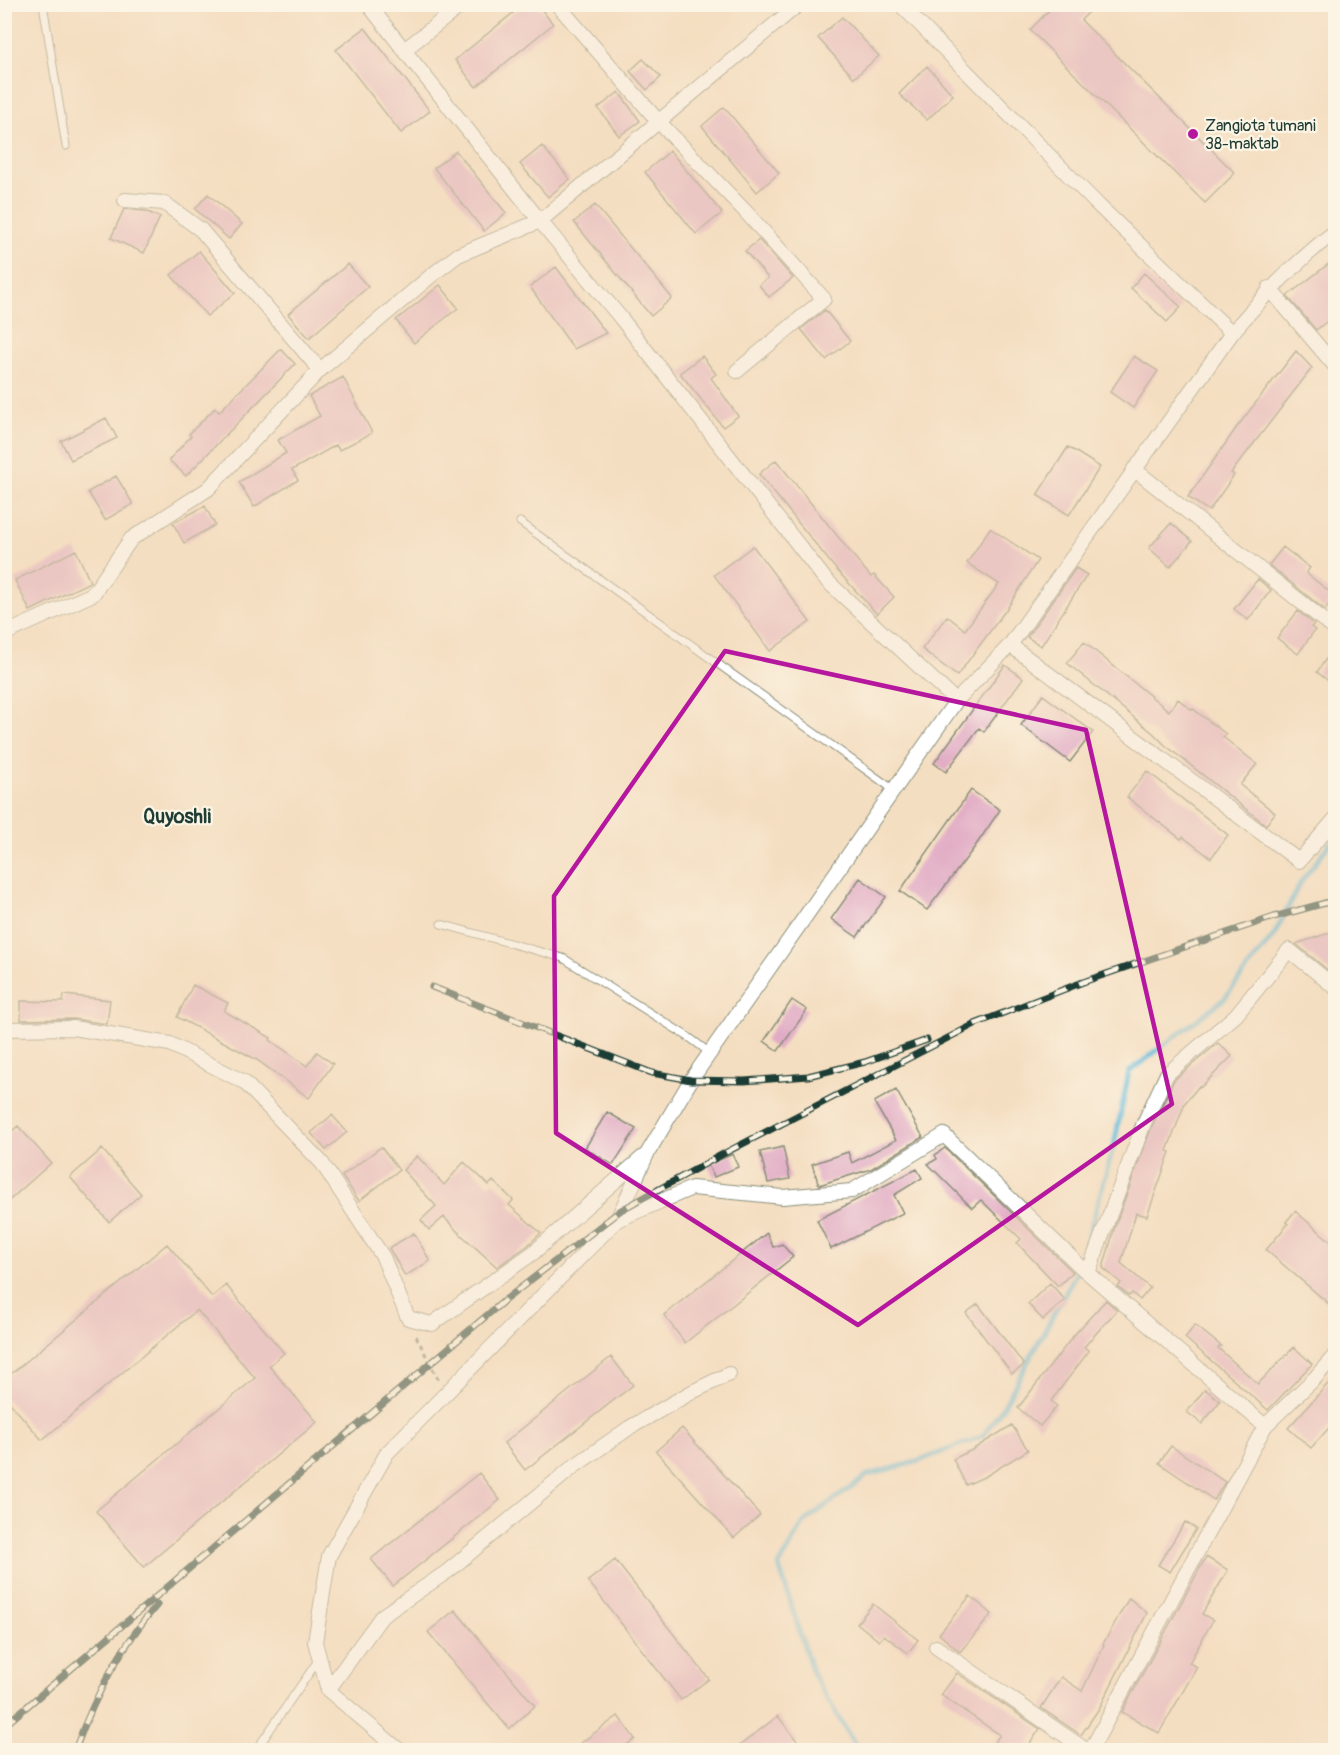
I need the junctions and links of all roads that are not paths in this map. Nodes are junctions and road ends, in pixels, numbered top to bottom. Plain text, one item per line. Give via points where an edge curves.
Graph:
1 (43, 4) edge
2 (368, 4) edge
3 (463, 4) edge
4 (557, 4) edge
5 (799, 4) edge
6 (900, 4) edge
7 (404, 50) junction
8 (658, 121) junction
9 (66, 146) dead end
10 (125, 200) dead end
11 (540, 221) junction
12 (1335, 231) edge
13 (1269, 288) junction
14 (1232, 333) junction
15 (1335, 367) edge
16 (320, 370) junction
17 (737, 371) dead end
18 (1134, 469) junction
19 (520, 522) dead end
20 (1335, 630) edge
21 (4, 634) edge
22 (1010, 645) junction
23 (956, 701) junction
24 (894, 790) junction
25 (1335, 818) edge
26 (441, 924) dead end
27 (1335, 988) edge
28 (4, 1029) edge
29 (710, 1053) junction
30 (647, 1154) junction
31 (617, 1220) junction
32 (1088, 1273) junction
33 (1335, 1354) edge
34 (729, 1374) dead end
35 (1265, 1426) junction
36 (936, 1647) dead end
37 (319, 1659) junction
38 (328, 1690) junction
39 (256, 1750) edge
40 (399, 1750) edge
41 (1086, 1750) edge
42 (1091, 1750) edge

1 - 9 lane
2 - 7 street
3 - 7 street
4 - 8 street
5 - 8 street
6 - 14 street via 1098,205
7 - 11 street
8 - 11 street
8 - 17 street via 824,299
10 - 16 street via 164,203 201,230
11 - 16 street via 458,255
11 - 23 street via 825,579
12 - 13 street
13 - 14 street
13 - 15 street
14 - 18 street
16 - 21 street via 208,489 131,539 93,594
18 - 20 street
18 - 22 street
19 - 24 lane
22 - 23 street
22 - 25 street via 1299,861
23 - 24 street
24 - 29 street
26 - 29 lane via 563,958
27 - 32 street via 1289,950 1236,1015 1167,1074
28 - 30 street via 73,1028 170,1044 244,1082 322,1163 383,1257 408,1318 432,1324 533,1253
29 - 30 street
30 - 31 street
31 - 32 street via 692,1188 783,1197 852,1191 945,1135
31 - 37 street via 387,1453 329,1556 315,1642
32 - 35 street
33 - 35 street
34 - 38 street via 629,1428 582,1460 448,1571 382,1616
35 - 42 street
36 - 41 street
37 - 38 street
37 - 39 lane
38 - 40 street

